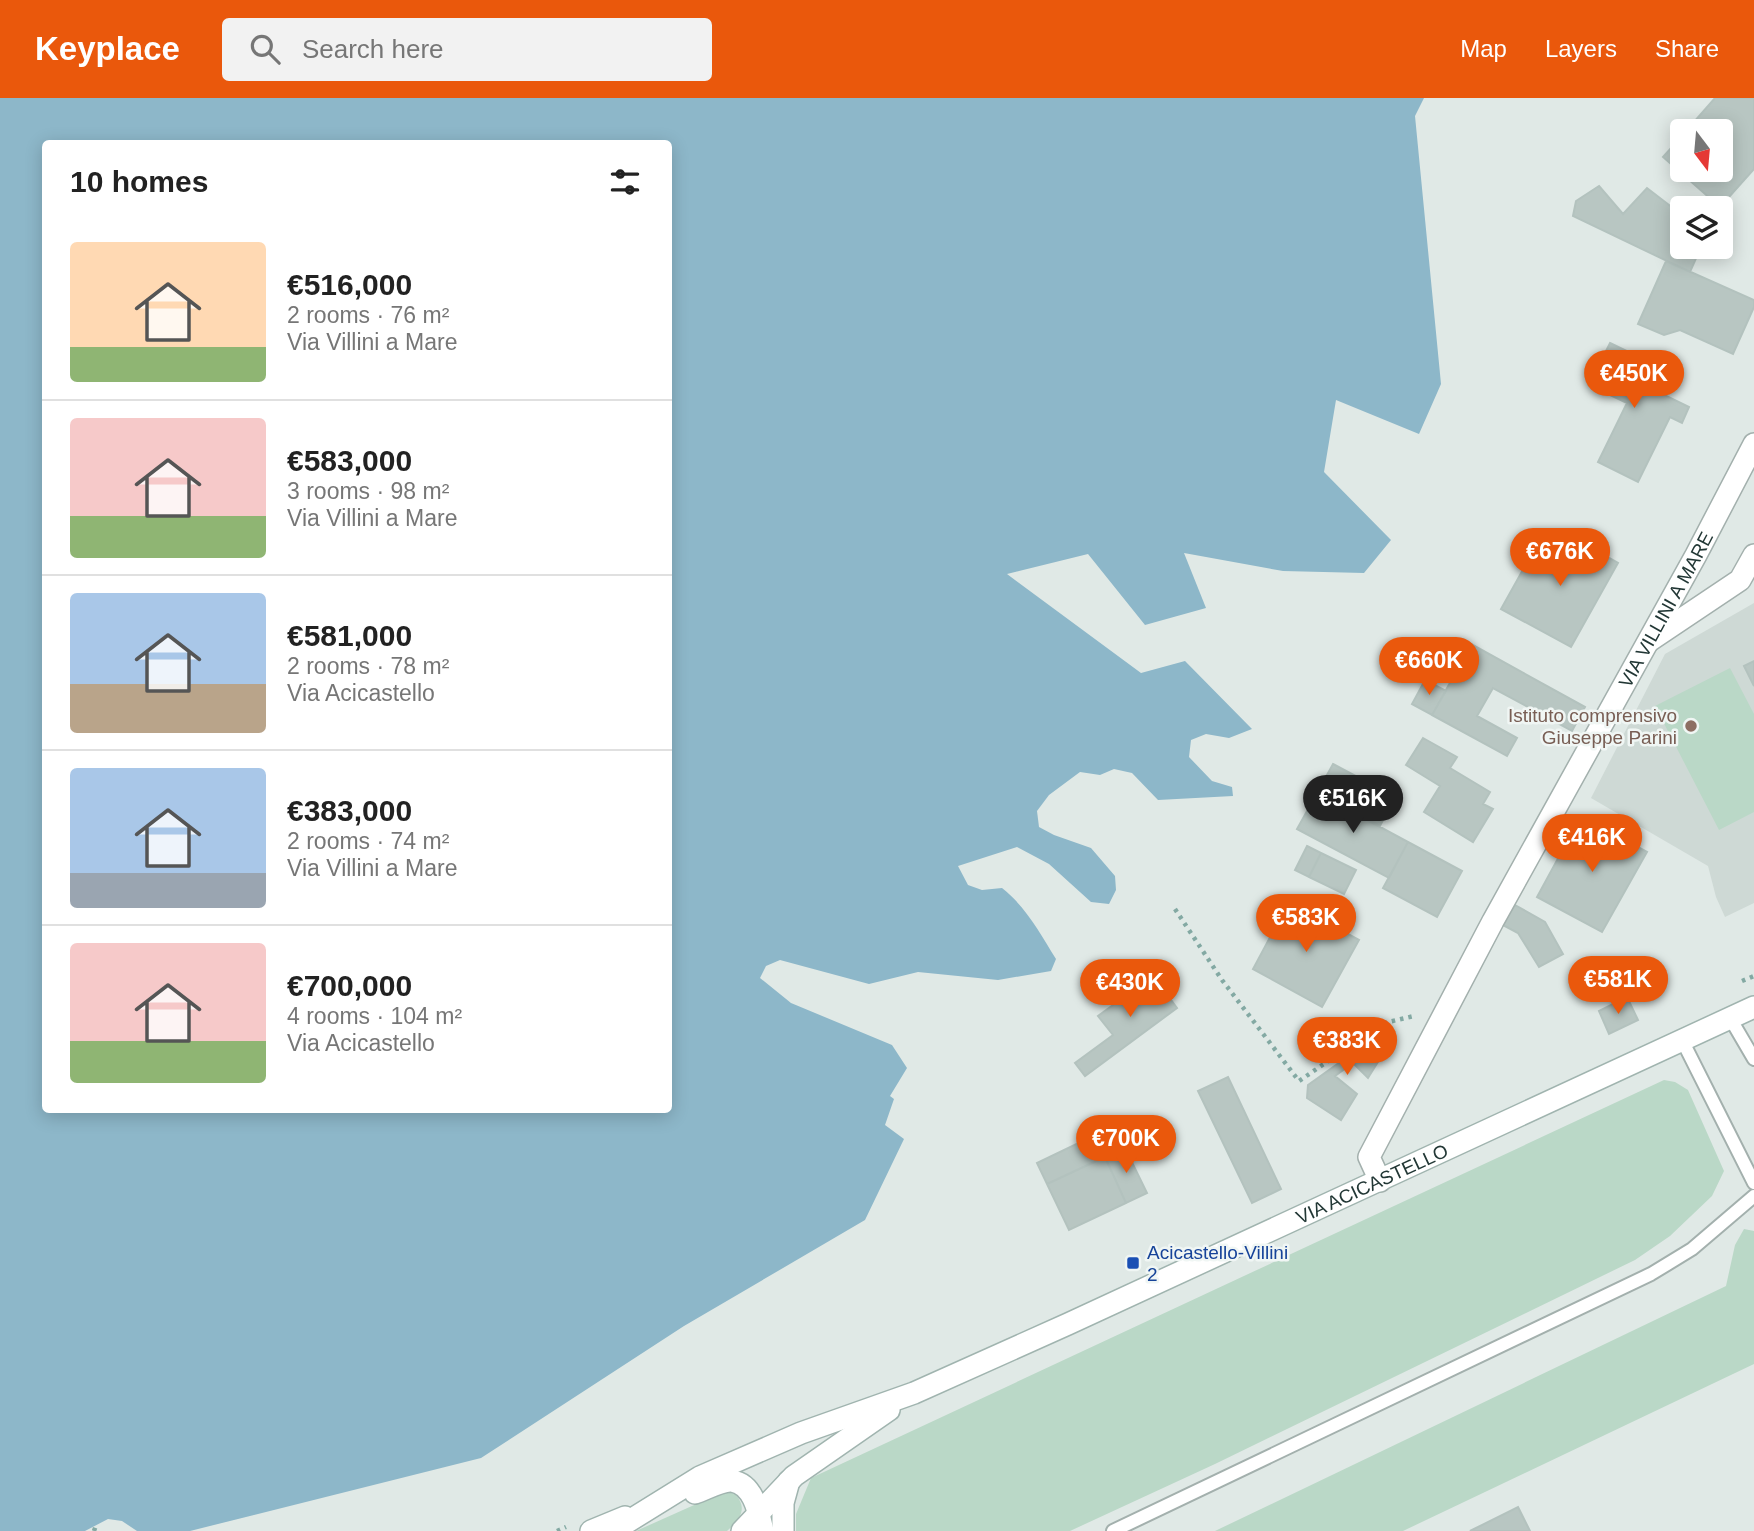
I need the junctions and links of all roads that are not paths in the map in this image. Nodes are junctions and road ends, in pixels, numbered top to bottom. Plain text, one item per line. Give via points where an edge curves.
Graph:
1 (1754, 444) edge
2 (1754, 555) edge
3 (1645, 644) junction
4 (1754, 1007) edge
5 (1730, 1018) junction
6 (1682, 1040) junction
7 (1754, 1059) edge
8 (1380, 1181) junction
9 (1754, 1183) edge
10 (1754, 1196) edge
11 (914, 1393) junction
12 (789, 1480) junction
13 (650, 1507) junction
14 (761, 1521) edge
15 (591, 1531) edge
16 (613, 1531) edge
17 (742, 1531) edge
18 (783, 1531) edge
19 (1113, 1531) edge

1 - 3 main road, VIA VILLINI A MARE
2 - 3 main road via 1740,580
3 - 8 main road, VIA VILLINI A MARE via 1369,1157
4 - 5 main road, VIA ACICASTELLO
5 - 6 main road, VIA ACICASTELLO
5 - 7 lane
6 - 8 main road, VIA ACICASTELLO
6 - 9 lane
8 - 11 main road, VIA ACICASTELLO
10 - 19 lane via 1692,1249 1651,1274
11 - 12 main road
11 - 13 main road via 776,1444 700,1477
12 - 14 main road
12 - 18 main road
13 - 14 main road via 732,1481 748,1490
13 - 15 main road
13 - 16 main road
14 - 17 main road

